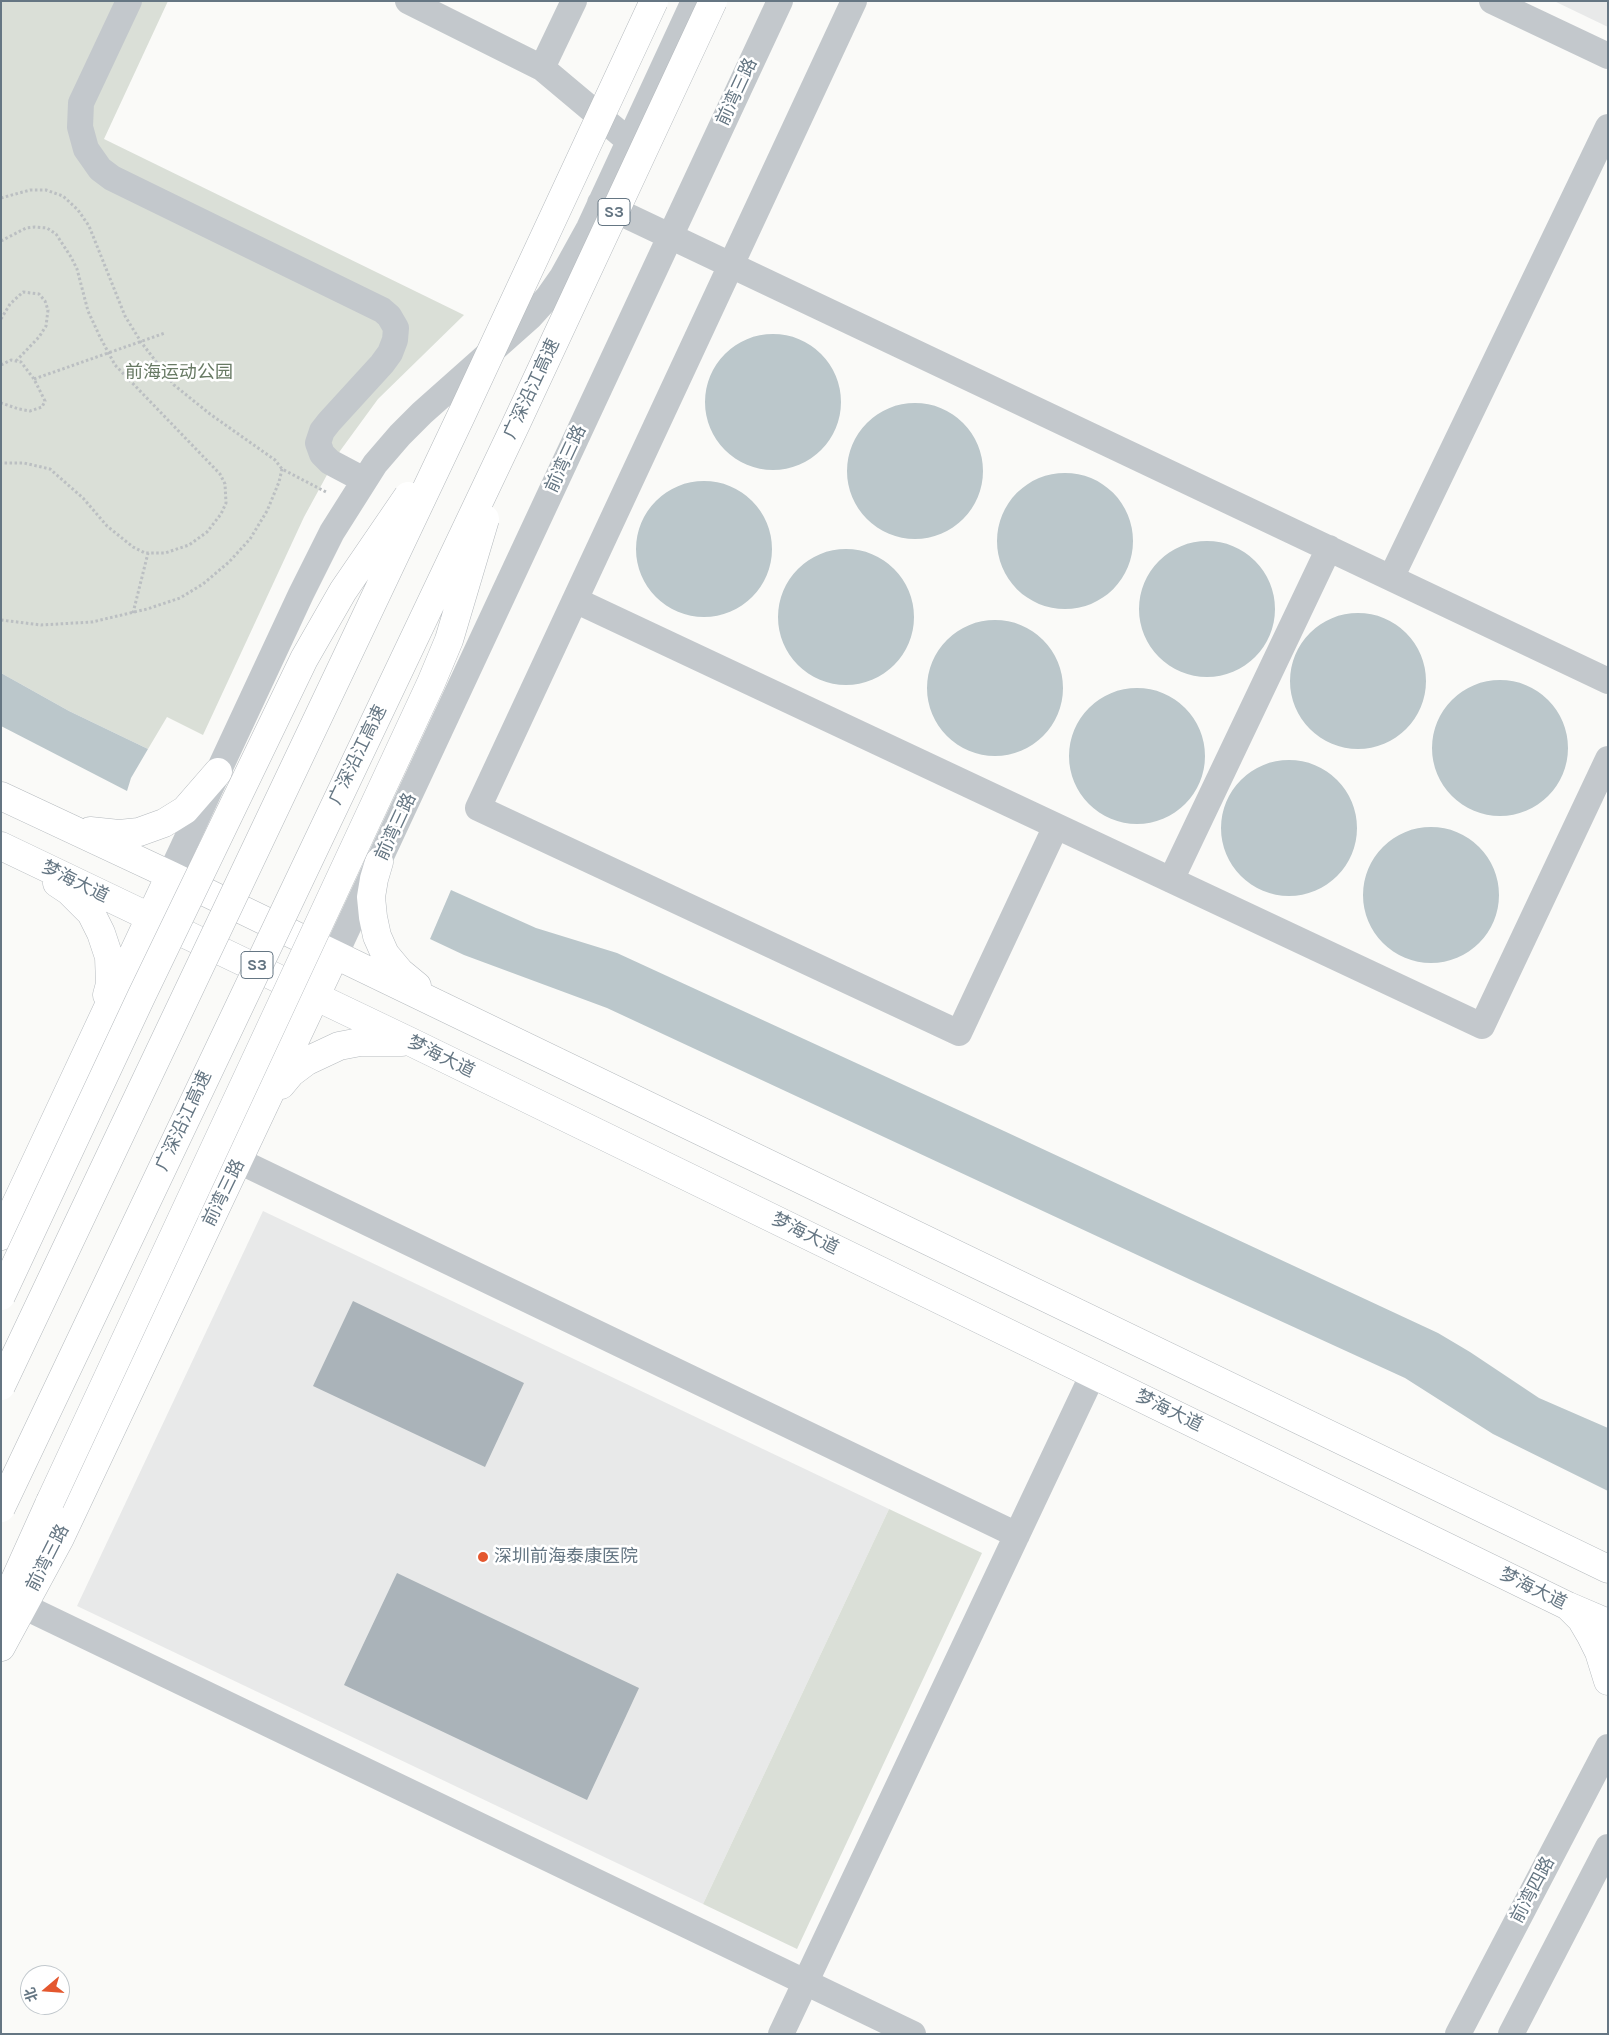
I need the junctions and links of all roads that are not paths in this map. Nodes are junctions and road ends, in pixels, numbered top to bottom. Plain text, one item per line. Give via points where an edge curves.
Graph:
1 (129, 1) edge
2 (408, 1) edge
3 (574, 1) edge
4 (654, 1) edge
5 (694, 1) edge
6 (713, 1) edge
7 (780, 1) edge
8 (854, 1) edge
9 (1492, 1) edge
10 (1608, 56) edge
11 (542, 68) junction
12 (1608, 127) edge
13 (629, 141) junction
14 (600, 203) junction
15 (671, 236) junction
16 (732, 265) junction
17 (461, 416) junction
18 (516, 424) junction
19 (364, 480) junction
20 (1329, 548) junction
21 (1391, 578) junction
22 (575, 600) junction
23 (1608, 680) edge
24 (1608, 758) edge
25 (218, 772) junction
26 (1, 796) edge
27 (64, 826) junction
28 (1056, 826) junction
29 (4, 847) edge
30 (379, 862) junction
31 (170, 875) junction
32 (1171, 880) junction
33 (150, 917) junction
34 (336, 955) junction
35 (316, 997) junction
36 (441, 1006) junction
37 (100, 1025) junction
38 (413, 1043) junction
39 (270, 1097) junction
40 (239, 1161) junction
41 (1, 1236) edge
42 (1, 1296) edge
43 (1093, 1374) junction
44 (1, 1386) edge
45 (1, 1508) edge
46 (1017, 1535) junction
47 (1600, 1562) edge
48 (1568, 1606) junction
49 (12, 1609) edge
50 (1608, 1623) edge
51 (1, 1647) edge
52 (1608, 1681) edge
53 (1608, 1747) edge
54 (1608, 1847) edge
55 (805, 1982) junction
56 (781, 2034) edge
57 (913, 2034) edge
58 (1458, 2034) edge
59 (1510, 2034) edge

1 - 19 street via 81,103 80,127 86,149 100,169 112,178 389,316 396,328 390,353 329,422 318,443 330,462
2 - 11 street
3 - 11 street
4 - 17 main road, bridge
5 - 13 street
6 - 18 main road, 广深沿江高速 / S3, bridge
7 - 15 street, 前湾三路
8 - 16 street
9 - 10 street
11 - 13 street
12 - 21 street
13 - 14 street
14 - 15 street
14 - 19 street via 576,253 548,298 422,413
15 - 16 street
15 - 30 street, 前湾三路
16 - 20 street
16 - 22 street
17 - 42 main road, bridge via 343,591 304,659
17 - 44 main road, bridge
18 - 45 main road, 广深沿江高速 / S3, bridge
18 - 49 main road, bridge via 449,640 431,683 50,1502
19 - 25 street via 332,532
20 - 21 street
20 - 32 street
21 - 23 street
22 - 28 street
22 - 28 street via 478,808 959,1033
24 - 32 street via 1482,1026
25 - 27 main road via 185,810 164,823 139,832 119,834
25 - 31 street
26 - 27 main road
27 - 31 main road
28 - 32 street
29 - 33 main road, 梦海大道
29 - 37 main road via 69,891 94,920 109,957 110,984
30 - 34 street, 前湾三路
30 - 36 main road via 371,897 377,936 385,954 400,972
31 - 33 main road
31 - 34 main road
33 - 35 main road, 梦海大道
33 - 37 main road
34 - 35 main road, 前湾三路
34 - 36 main road
35 - 38 main road, 梦海大道
35 - 39 main road, 前湾三路
36 - 47 main road
37 - 41 main road
38 - 39 main road via 381,1041 339,1046 307,1061 291,1073
38 - 43 main road, 梦海大道
39 - 40 main road, 前湾三路
40 - 46 street
40 - 49 main road, 前湾三路 via 60,1538
43 - 46 street
43 - 48 main road, 梦海大道
46 - 55 street
48 - 50 main road, 梦海大道
48 - 52 main road via 1591,1636
49 - 51 main road, 前湾三路
49 - 55 street
53 - 58 street, 前湾四路
54 - 59 street
55 - 56 street
55 - 57 street

